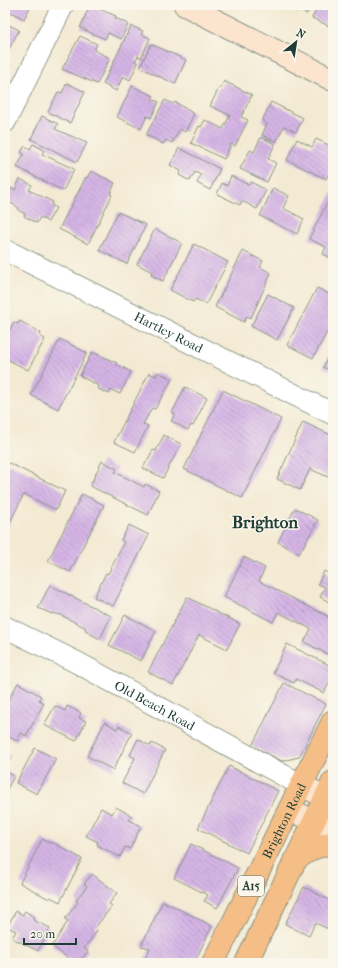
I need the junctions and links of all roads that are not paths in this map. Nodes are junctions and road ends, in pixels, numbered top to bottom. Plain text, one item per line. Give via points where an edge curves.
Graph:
1 (63, 5) edge
2 (185, 5) edge
3 (333, 80) edge
4 (5, 122) edge
5 (5, 250) edge
6 (333, 414) edge
7 (5, 627) edge
8 (333, 721) edge
9 (303, 786) junction
10 (331, 793) edge
11 (291, 810) junction
12 (314, 821) junction
13 (333, 831) edge
14 (333, 843) edge
15 (294, 861) junction
16 (213, 963) edge
17 (246, 963) edge

1 - 4 street
2 - 3 street
5 - 6 street, Hartley Road
7 - 9 street, Old Beach Road via 78,663
8 - 9 main road, Brighton Road / A15
9 - 10 street
9 - 11 main road, Brighton Road / A15
10 - 12 main road, Brighton Road / A15
11 - 12 street
11 - 16 main road, Brighton Road / A15
12 - 13 street
12 - 15 main road, Brighton Road / A15
14 - 15 main road via 322,844 308,850
15 - 17 main road, Brighton Road / A15

